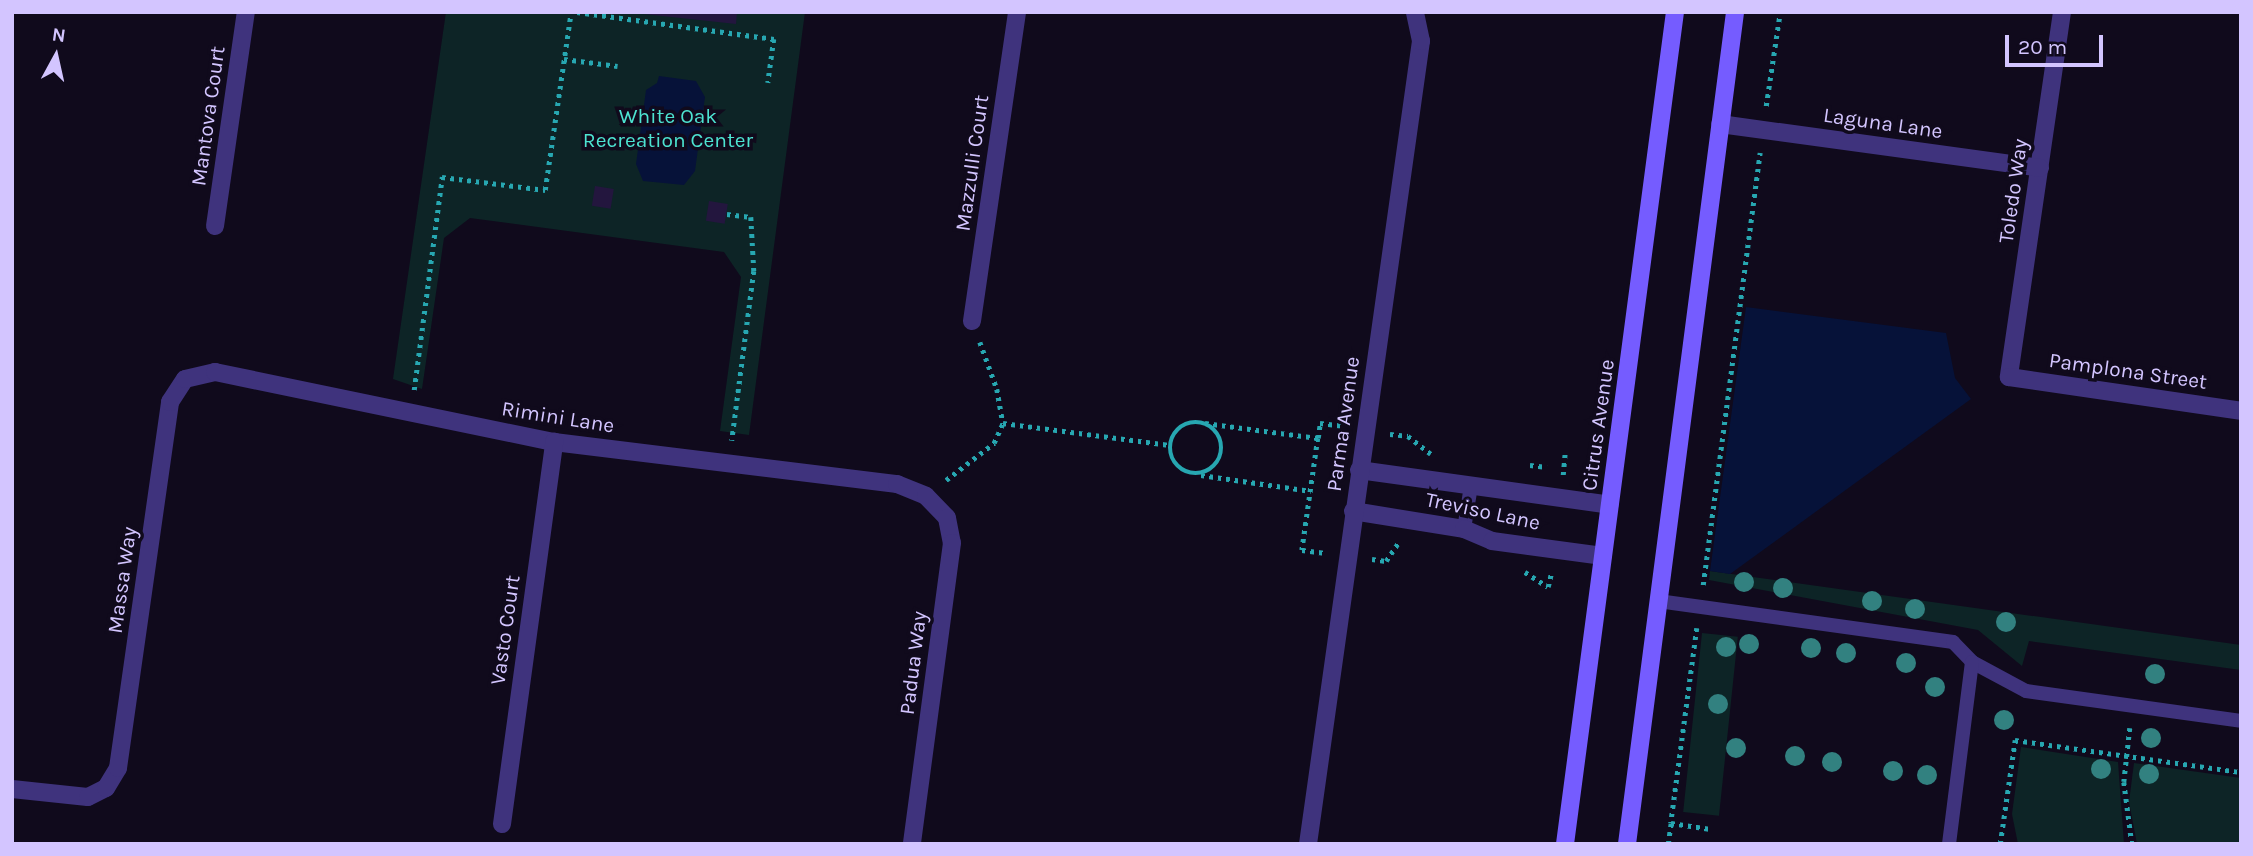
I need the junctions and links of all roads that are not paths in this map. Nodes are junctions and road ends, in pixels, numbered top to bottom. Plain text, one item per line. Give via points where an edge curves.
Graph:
1 (246, 12) edge
2 (1017, 12) edge
3 (1415, 12) edge
4 (1675, 12) edge
5 (1735, 12) edge
6 (2062, 12) edge
7 (1720, 124) junction
8 (2039, 168) junction
9 (215, 226) dead end
10 (972, 321) road end
11 (2009, 377) joint
12 (185, 379) joint
13 (2241, 411) edge
14 (554, 442) junction
15 (1359, 470) junction
16 (1471, 486) junction
17 (926, 496) joint
18 (1610, 505) junction
19 (1353, 512) junction
20 (1464, 529) junction
21 (1603, 556) junction
22 (1658, 601) junction
23 (1972, 662) junction
24 (2241, 721) edge
25 (12, 789) edge
26 (502, 824) dead end
27 (912, 844) edge
28 (1308, 844) edge
29 (1565, 844) edge
30 (1628, 844) edge
31 (1949, 844) edge

1 - 9 street, Mantova Court
2 - 10 street, Mazzulli Court
3 - 15 street, Parma Avenue via 1421,41
4 - 18 main road, Citrus Avenue
5 - 7 main road
6 - 8 street, Toledo Way
7 - 8 street, Laguna Lane
7 - 22 main road
8 - 11 street, Toledo Way
11 - 13 street, Pamplona Street
12 - 14 street, Rimini Lane via 215,372
12 - 25 street, Massa Way via 170,402 118,768 106,788 88,797
14 - 17 street, Rimini Lane via 897,484
14 - 26 street, Vasto Court
15 - 16 street, Treviso Lane
15 - 19 street, Parma Avenue
16 - 18 street, Treviso Lane
16 - 20 lane
17 - 27 street, Padua Way via 947,518 952,543
18 - 21 main road, Citrus Avenue
19 - 20 street, Treviso Lane
19 - 28 street, Parma Avenue
20 - 21 street, Treviso Lane via 1492,541
21 - 29 main road, Citrus Avenue
22 - 23 lane via 1953,642
22 - 30 main road
23 - 24 lane via 2026,691
23 - 31 lane

